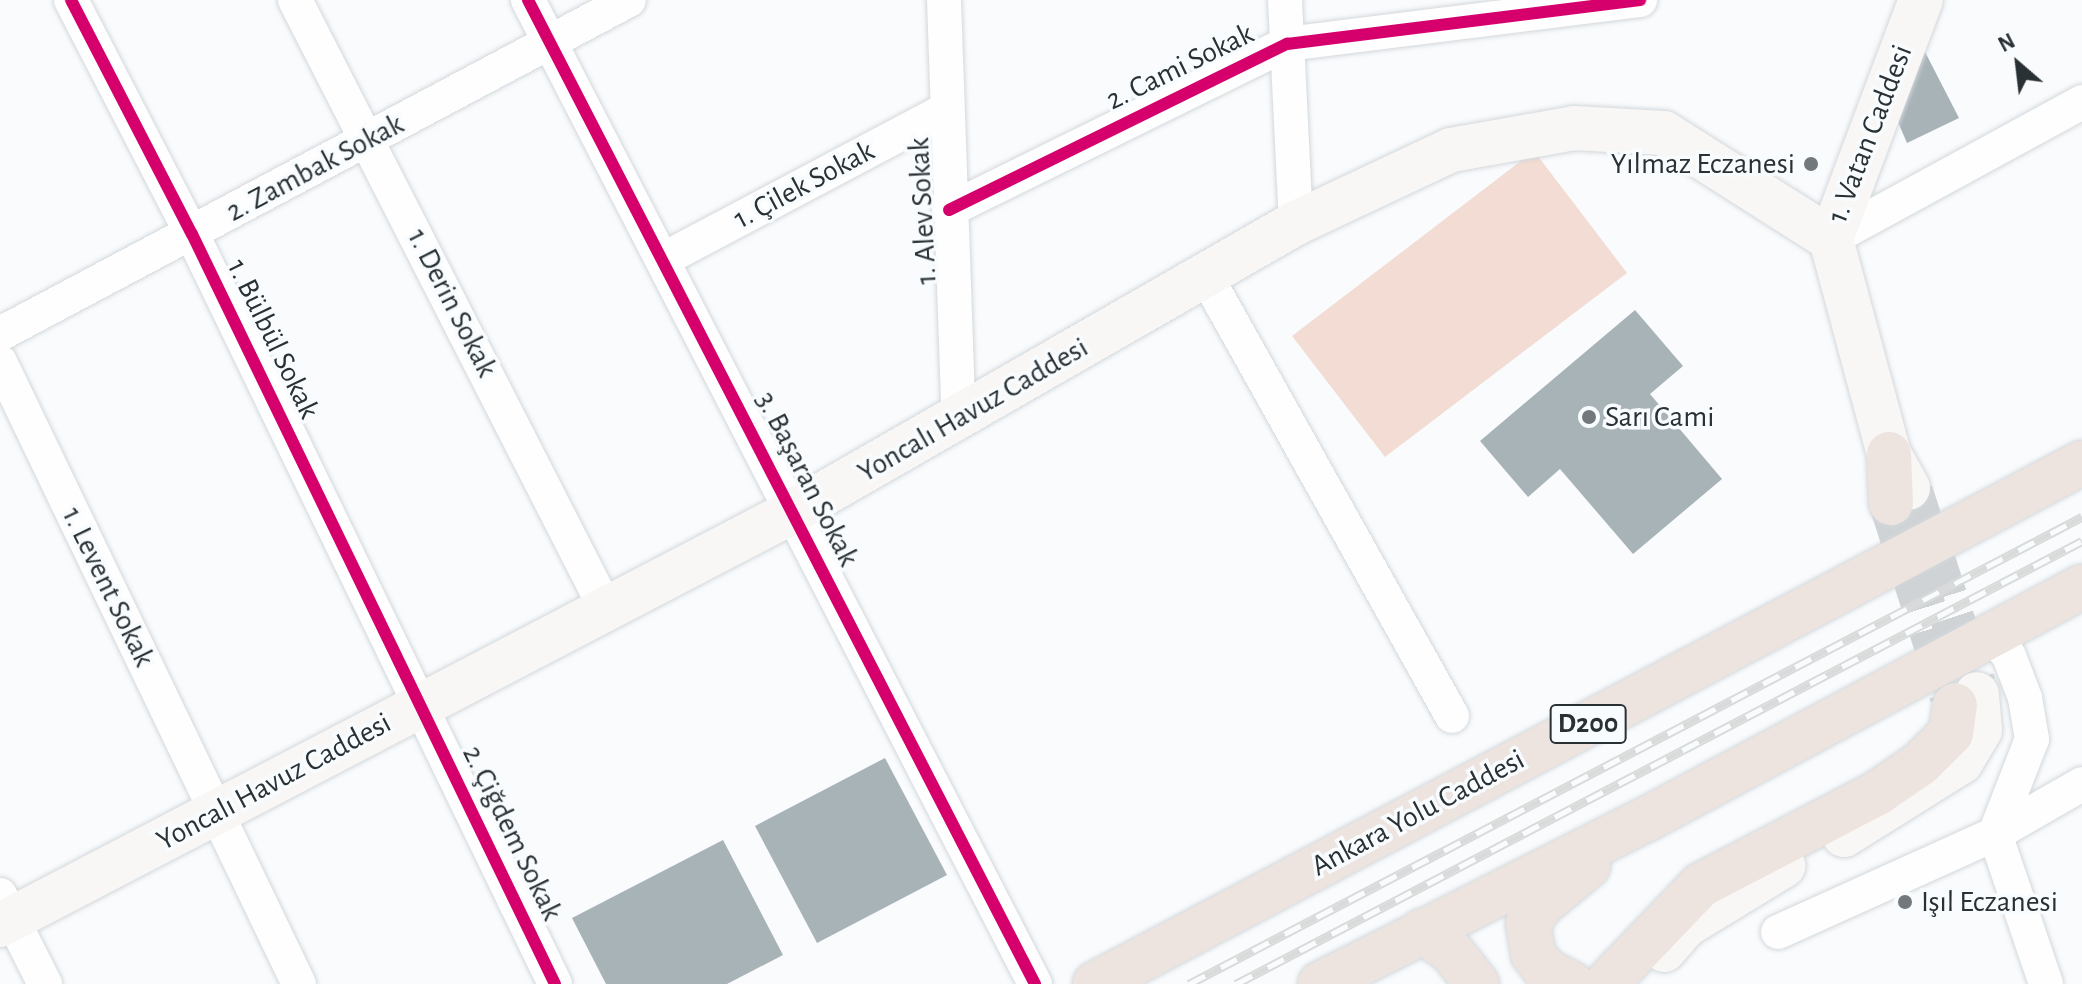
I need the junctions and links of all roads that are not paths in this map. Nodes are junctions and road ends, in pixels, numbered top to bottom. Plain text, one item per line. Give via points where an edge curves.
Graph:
1 (71, 0) edge
2 (295, 0) edge
3 (528, 0) edge
4 (629, 0) edge
5 (1285, 0) edge
6 (1640, 0) edge
7 (1920, 0) edge
8 (953, 4) edge
9 (551, 43) junction
10 (1287, 44) junction
11 (2082, 102) edge
12 (945, 110) junction
13 (369, 138) junction
14 (949, 210) junction
15 (1296, 223) junction
16 (192, 234) junction
17 (1831, 239) junction
18 (664, 259) junction
19 (1206, 276) junction
20 (0, 334) edge
21 (0, 362) edge
22 (959, 420) junction
23 (1889, 454) joint
24 (2082, 463) edge
25 (1901, 498) tunnel mouth
26 (794, 511) junction
27 (2082, 587) edge
28 (606, 609) junction
29 (1992, 635) junction
30 (1966, 700) tunnel mouth
31 (421, 705) junction
32 (1452, 716) dead end
33 (2082, 784) edge
34 (216, 812) junction
35 (1647, 819) junction
36 (1995, 834) junction
37 (4, 913) edge
38 (1778, 932) dead end
39 (1450, 955) edge
40 (1619, 981) edge
41 (45, 984) edge
42 (299, 984) edge
43 (555, 984) edge
44 (1035, 984) edge
45 (1095, 984) edge
46 (1320, 984) edge
47 (1508, 984) edge
48 (1572, 984) edge
49 (2046, 984) edge

1 - 16 street, 1. Bülbül Sokak
2 - 13 street, 1. Derin Sokak
3 - 9 street, 3. Başaran Sokak
4 - 9 street, 2. Zambak Sokak
5 - 10 street
6 - 10 street, 2. Cami Sokak
7 - 17 main road, 1. Vatan Caddesi
8 - 12 street, 1. Alev Sokak
9 - 13 street, 2. Zambak Sokak
9 - 18 street, 3. Başaran Sokak
10 - 14 street, 2. Cami Sokak
10 - 15 street
11 - 17 street
12 - 14 street, 1. Alev Sokak
12 - 18 street, 1. Çilek Sokak
13 - 16 street, 2. Zambak Sokak
13 - 28 street, 1. Derin Sokak
14 - 22 street, 1. Alev Sokak
15 - 17 main road, Yoncalı Havuz Caddesi via 1451,150 1574,128 1664,133
15 - 19 main road, Yoncalı Havuz Caddesi
16 - 20 street, 2. Zambak Sokak
16 - 31 street, 1. Bülbül Sokak
17 - 23 main road, 1. Vatan Caddesi
18 - 26 street, 3. Başaran Sokak
19 - 22 main road, Yoncalı Havuz Caddesi
19 - 32 street
21 - 34 street, 1. Levent Sokak
22 - 26 main road, Yoncalı Havuz Caddesi
23 - 25 highway
24 - 45 highway, Ankara Yolu Caddesi / D200
26 - 28 main road, Yoncalı Havuz Caddesi
26 - 44 street, 3. Başaran Sokak
27 - 29 highway
28 - 31 main road, Yoncalı Havuz Caddesi
29 - 35 highway
29 - 36 street via 2009,656 2020,684 2032,739
30 - 40 highway via 1951,733 1920,764 1876,794 1701,885
31 - 34 main road, Yoncalı Havuz Caddesi
31 - 43 street, 2. Çiğdem Sokak
33 - 36 street
34 - 37 main road, Yoncalı Havuz Caddesi
34 - 42 street, 1. Levent Sokak
35 - 39 highway
35 - 48 highway via 1542,904 1528,923 1533,954 1546,971
36 - 38 street
36 - 49 street
37 - 41 street
39 - 46 highway
39 - 47 highway

